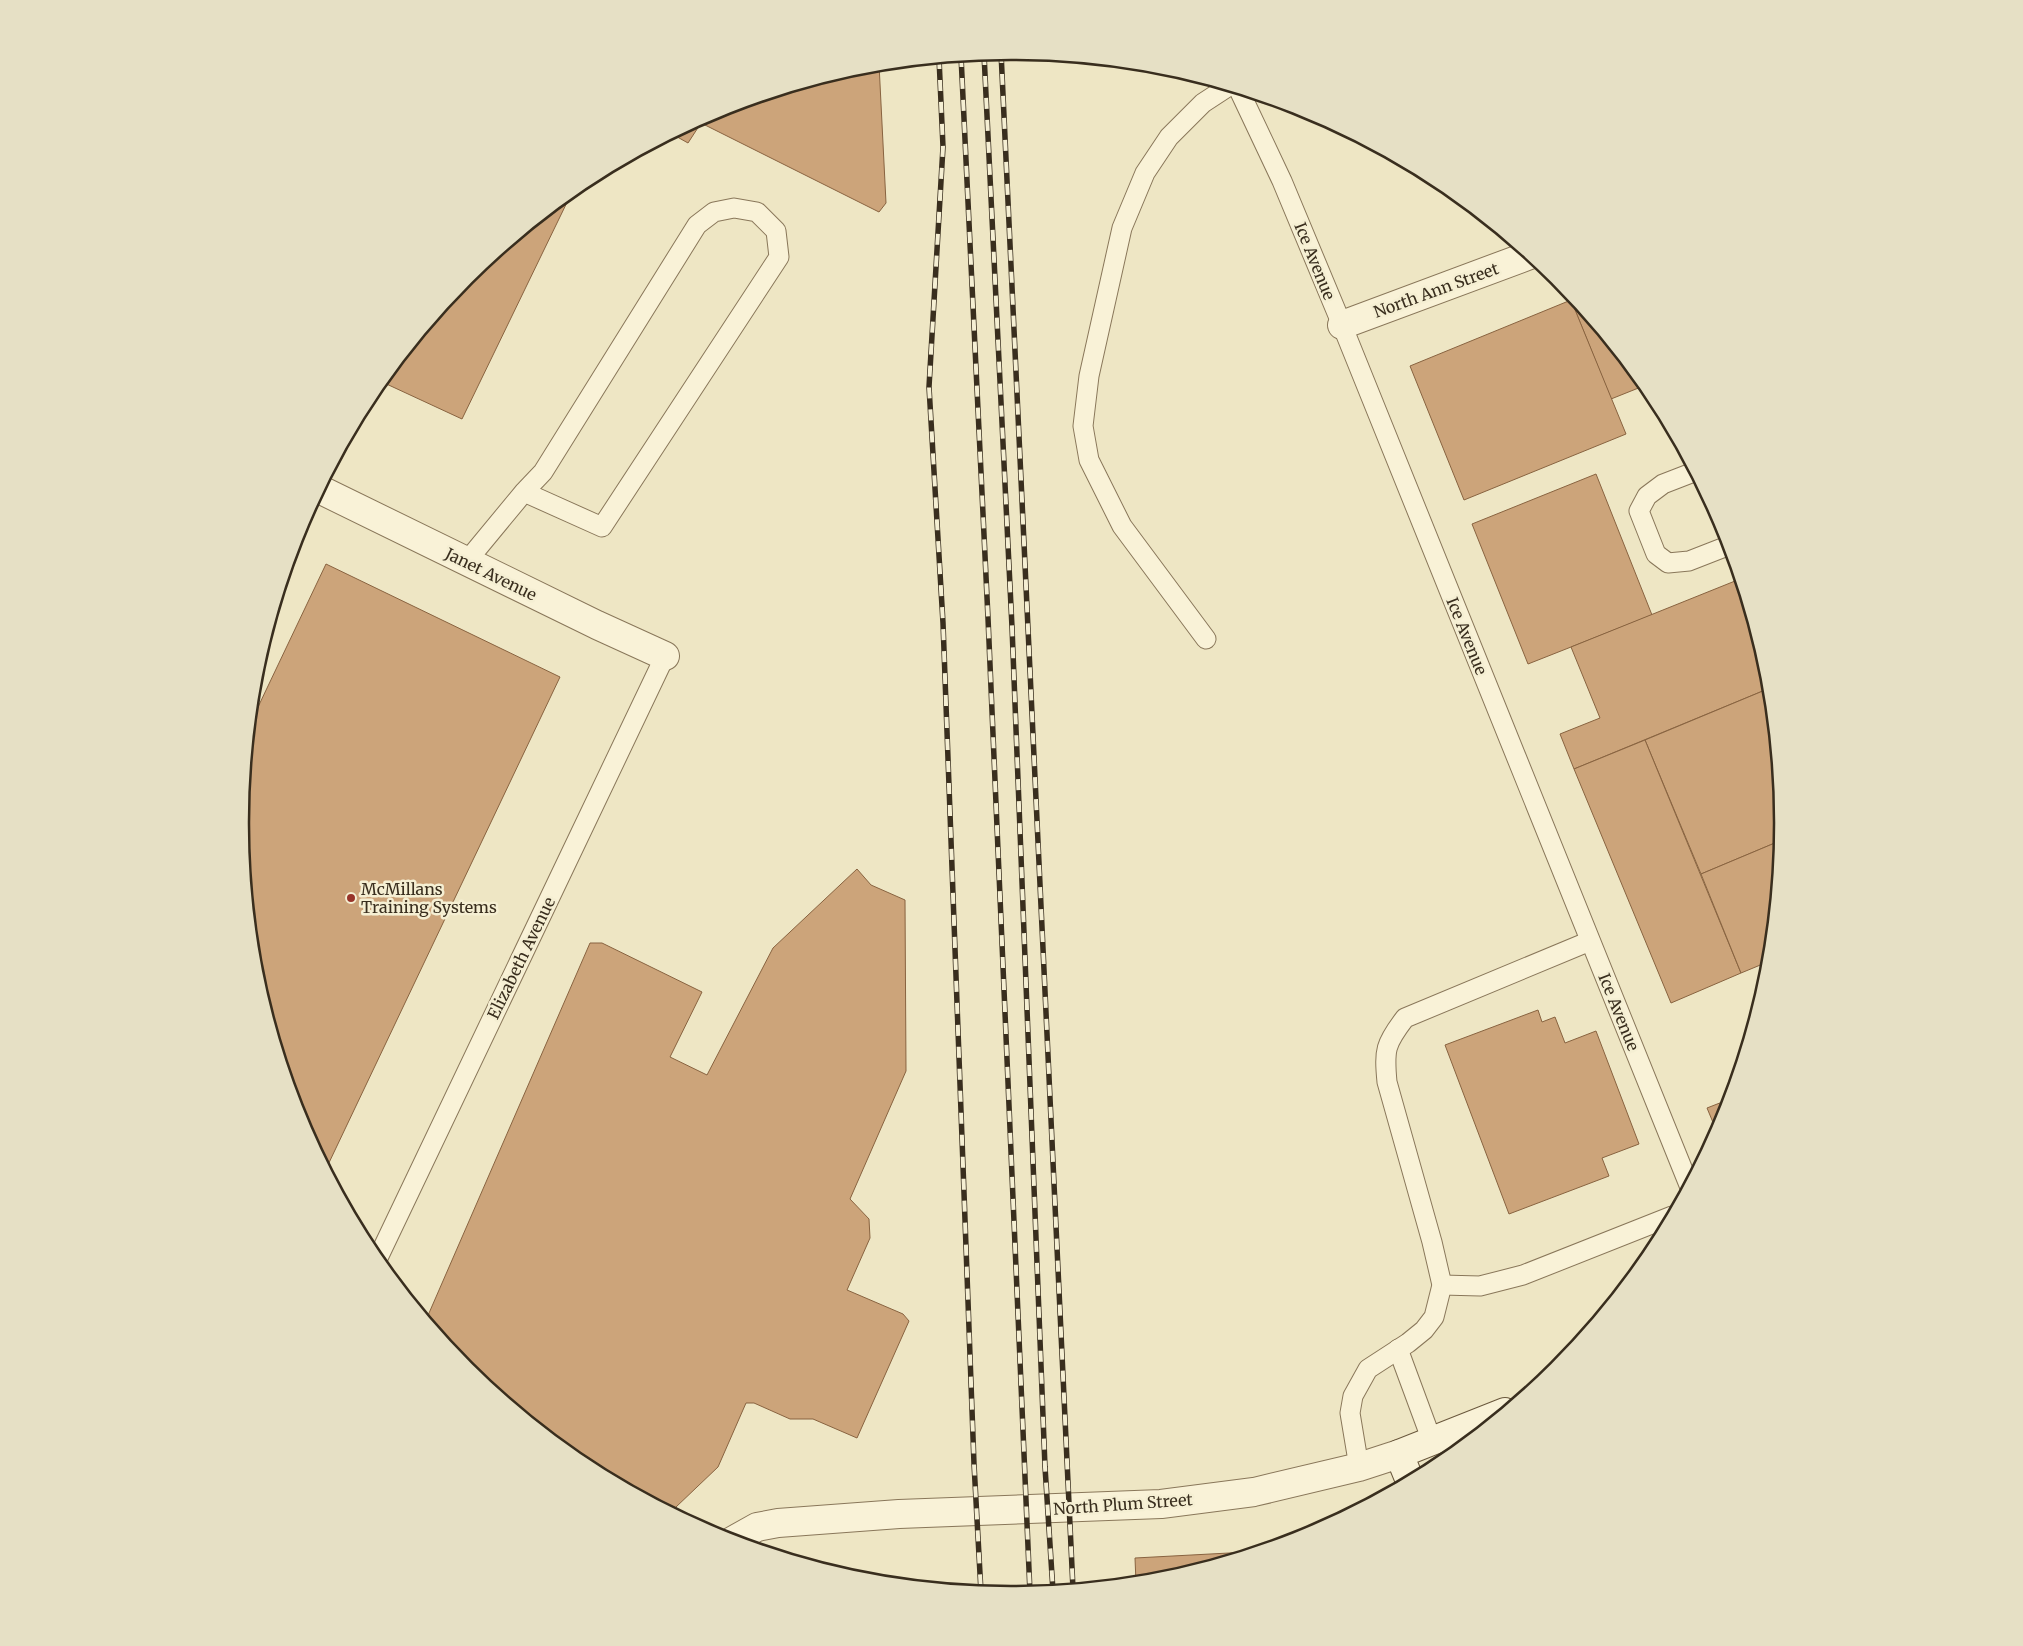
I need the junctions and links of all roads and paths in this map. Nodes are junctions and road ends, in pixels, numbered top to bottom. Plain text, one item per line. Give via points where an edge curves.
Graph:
1 (1223, 90) edge
2 (1243, 96) edge
3 (1524, 257) edge
4 (1342, 325) junction
5 (1689, 474) edge
6 (324, 492) edge
7 (524, 492) junction
8 (1722, 548) edge
9 (467, 562) junction
10 (1206, 639) dead end
11 (665, 656) joint
12 (1590, 941) junction
13 (1686, 1178) edge
14 (1663, 1220) edge
15 (381, 1252) edge
16 (1442, 1285) junction
17 (1398, 1349) junction
18 (1487, 1419) edge
19 (1432, 1441) junction
20 (1399, 1454) junction
21 (1359, 1467) junction
22 (1407, 1475) edge
23 (741, 1536) edge

1 - 10 lane via 1203,103 1169,137 1145,173 1122,228 1089,376 1083,426 1089,460 1122,526
2 - 4 lane, Ice Avenue
3 - 4 street, North Ann Street
4 - 12 lane, Ice Avenue
5 - 8 lane via 1663,484 1647,496 1640,511 1656,554 1668,563 1689,561
6 - 9 street, Janet Avenue
7 - 7 lane via 543,472 697,225 714,212 734,208 757,212 776,231 779,257 602,527
7 - 9 lane
9 - 11 street, Janet Avenue
11 - 15 lane, Elizabeth Avenue
12 - 13 lane, Ice Avenue
12 - 16 lane via 1405,1018 1389,1040 1385,1057 1387,1082
14 - 16 lane via 1523,1274 1480,1286
16 - 17 lane via 1434,1317 1424,1330
17 - 19 lane
17 - 21 lane via 1368,1369 1353,1396 1350,1413
18 - 19 street, North Plum Street
19 - 20 street, North Plum Street
20 - 21 street, North Plum Street
20 - 22 street
21 - 23 street, North Plum Street via 1254,1492 1161,1504 899,1514 778,1523 757,1527

